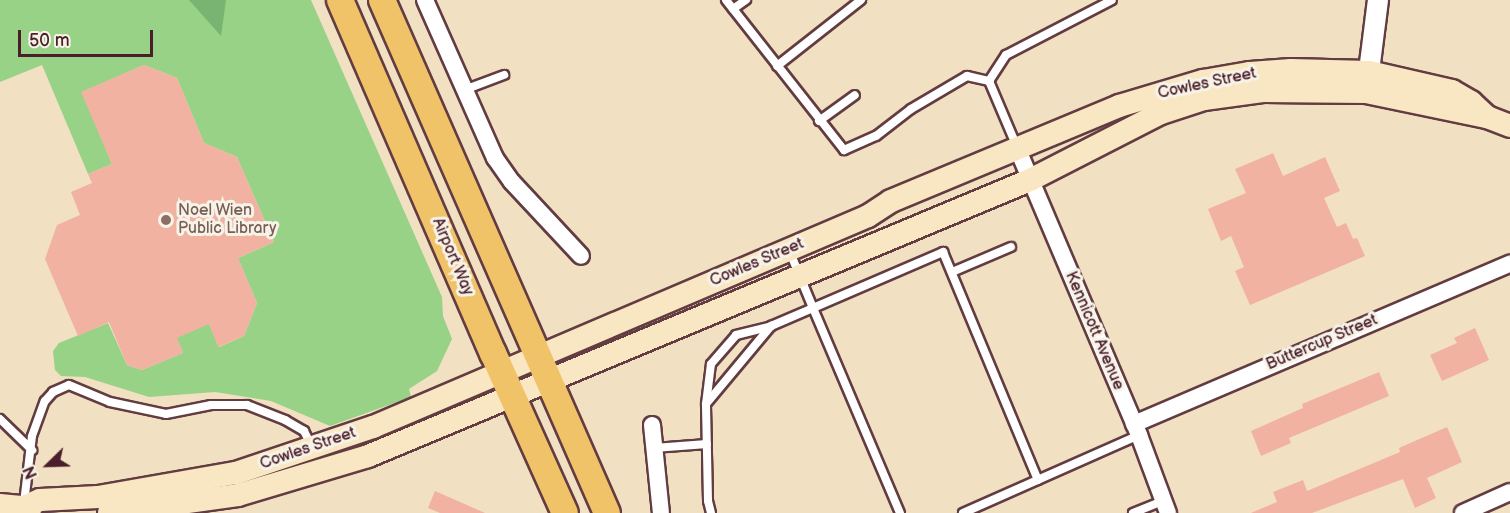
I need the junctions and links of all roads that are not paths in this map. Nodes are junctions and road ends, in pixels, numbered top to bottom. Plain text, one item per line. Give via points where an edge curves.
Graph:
1 (340, 0) edge
2 (382, 0) edge
3 (425, 0) edge
4 (726, 0) edge
5 (746, 0) edge
6 (861, 0) edge
7 (1112, 0) edge
8 (1378, 0) edge
9 (733, 9) junction
10 (777, 66) junction
11 (504, 75) dead end
12 (989, 81) junction
13 (1367, 82) junction
14 (464, 90) junction
15 (855, 94) dead end
16 (819, 121) junction
17 (1510, 126) edge
18 (1018, 150) junction
19 (1030, 180) junction
20 (1011, 247) dead end
21 (789, 250) junction
22 (581, 256) dead end
23 (1510, 264) edge
24 (952, 272) junction
25 (800, 276) junction
26 (813, 308) junction
27 (771, 326) junction
28 (538, 356) junction
29 (501, 372) junction
30 (548, 382) junction
31 (512, 396) junction
32 (706, 404) junction
33 (0, 419) edge
34 (652, 425) dead end
35 (1137, 430) junction
36 (707, 444) junction
37 (312, 447) junction
38 (653, 448) junction
39 (32, 450) junction
40 (1038, 480) junction
41 (1510, 492) edge
42 (190, 499) edge
43 (1165, 507) edge
44 (17, 509) edge
45 (109, 513) edge
46 (565, 513) edge
47 (607, 513) edge
48 (661, 513) edge
49 (711, 513) edge
50 (900, 513) edge
51 (963, 513) edge
52 (1133, 513) edge
53 (1463, 513) edge

1 - 29 main road, Airport Way
2 - 28 main road
3 - 14 street
4 - 9 lane
5 - 9 lane
6 - 10 lane
7 - 12 lane via 1006,56
8 - 13 street
9 - 10 lane
10 - 16 lane
11 - 14 lane
12 - 16 lane via 967,76 911,109 876,136 844,150
12 - 18 lane
13 - 17 main road
13 - 18 main road, Cowles Street via 1291,70 1203,81 1119,105
13 - 19 main road, Cowles Street via 1204,99 1161,113
14 - 22 street via 495,158 512,182
15 - 16 lane
18 - 19 street, Kennicott Avenue
18 - 21 main road, Cowles Street via 891,201 868,216
19 - 25 main road, Cowles Street
19 - 35 street, Kennicott Avenue
20 - 24 lane
21 - 25 lane
21 - 28 main road, Cowles Street
23 - 35 street, Buttercup Street
24 - 26 lane via 943,252
24 - 40 lane
25 - 26 lane
25 - 30 main road, Cowles Street
26 - 27 lane
26 - 50 lane
27 - 32 lane
27 - 32 lane via 736,334 711,364
28 - 29 main road, Cowles Street
28 - 30 main road
29 - 31 main road, Airport Way
29 - 37 main road, Cowles Street via 373,427
30 - 31 main road, Cowles Street
30 - 47 main road
31 - 42 main road, Cowles Street via 368,456 281,484
31 - 46 main road, Airport Way
32 - 36 lane
33 - 39 lane
34 - 38 street
35 - 40 lane
35 - 43 street, Kennicott Avenue
36 - 38 lane
36 - 49 lane
37 - 39 lane via 304,431 247,405 211,405 166,414 110,402 69,385 45,400 32,436
37 - 42 main road, Cowles Street via 236,473
38 - 48 street
39 - 44 lane
40 - 51 lane
41 - 53 street
42 - 44 main road, Cowles Street via 40,500
42 - 45 main road, Cowles Street
43 - 52 lane

